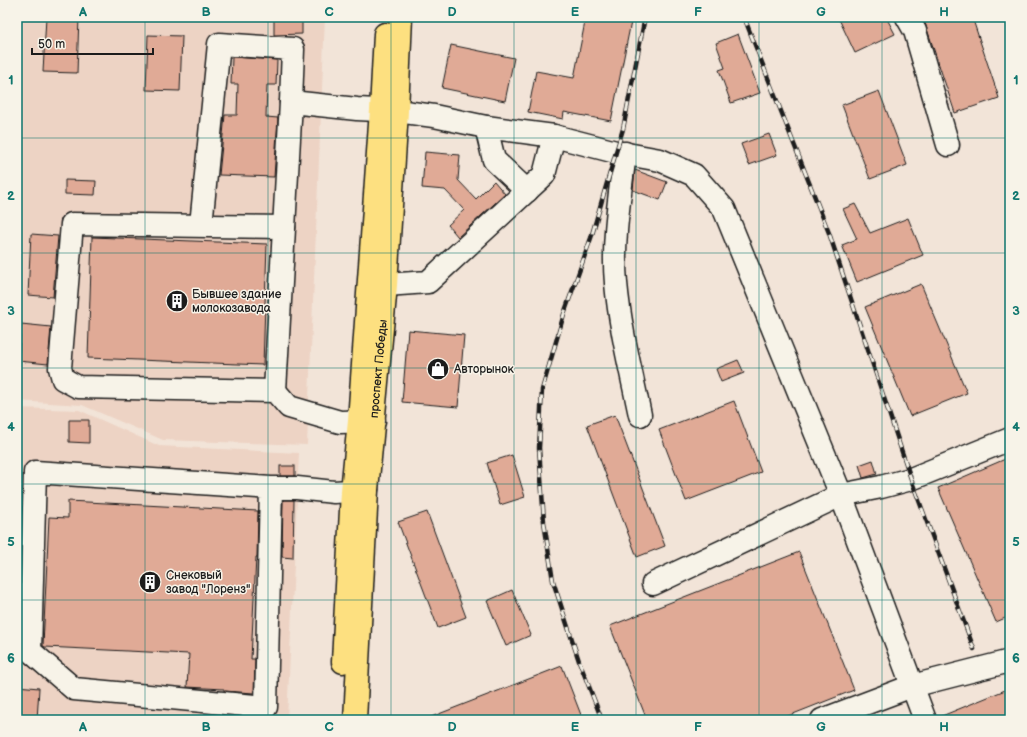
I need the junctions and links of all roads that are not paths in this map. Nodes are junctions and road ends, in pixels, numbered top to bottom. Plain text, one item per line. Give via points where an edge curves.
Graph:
1 (385, 17) edge
2 (401, 17) edge
3 (907, 17) edge
4 (291, 102) junction
5 (389, 111) junction
6 (486, 127) junction
7 (554, 136) junction
8 (948, 145) dead end
9 (625, 153) junction
10 (527, 191) junction
11 (201, 225) junction
12 (284, 227) junction
13 (386, 285) junction
14 (275, 391) junction
15 (640, 415) dead end
16 (366, 421) junction
17 (1010, 439) edge
18 (271, 488) junction
19 (360, 491) junction
20 (842, 495) junction
21 (652, 584) dead end
22 (23, 657) edge
23 (1010, 661) edge
24 (912, 686) junction
25 (340, 720) edge
26 (355, 720) edge
27 (822, 720) edge
28 (925, 720) edge

1 - 5 main road, проспект Победы
2 - 5 main road, проспект Победы
3 - 8 lane via 915,32
4 - 5 lane
4 - 11 lane via 293,50 219,44
4 - 12 lane
5 - 6 lane via 434,116
5 - 13 main road, проспект Победы
5 - 16 main road, проспект Победы
6 - 7 lane
6 - 10 lane via 494,160
7 - 9 lane
7 - 10 lane via 544,175
9 - 15 lane via 615,236 616,282 622,330
9 - 20 lane via 660,160 694,175 724,210
10 - 13 lane via 428,282
11 - 12 lane
11 - 14 lane via 72,224 60,368 63,378 78,387
12 - 14 lane
13 - 16 main road, проспект Победы
14 - 16 lane via 288,407 340,422
16 - 19 main road, проспект Победы
17 - 20 lane via 911,479
18 - 19 lane
18 - 22 lane via 35,472
18 - 22 lane via 266,707 74,689
19 - 25 main road, проспект Победы
19 - 26 main road, проспект Победы
20 - 21 lane
20 - 24 lane
23 - 24 lane
24 - 27 lane
24 - 28 lane

